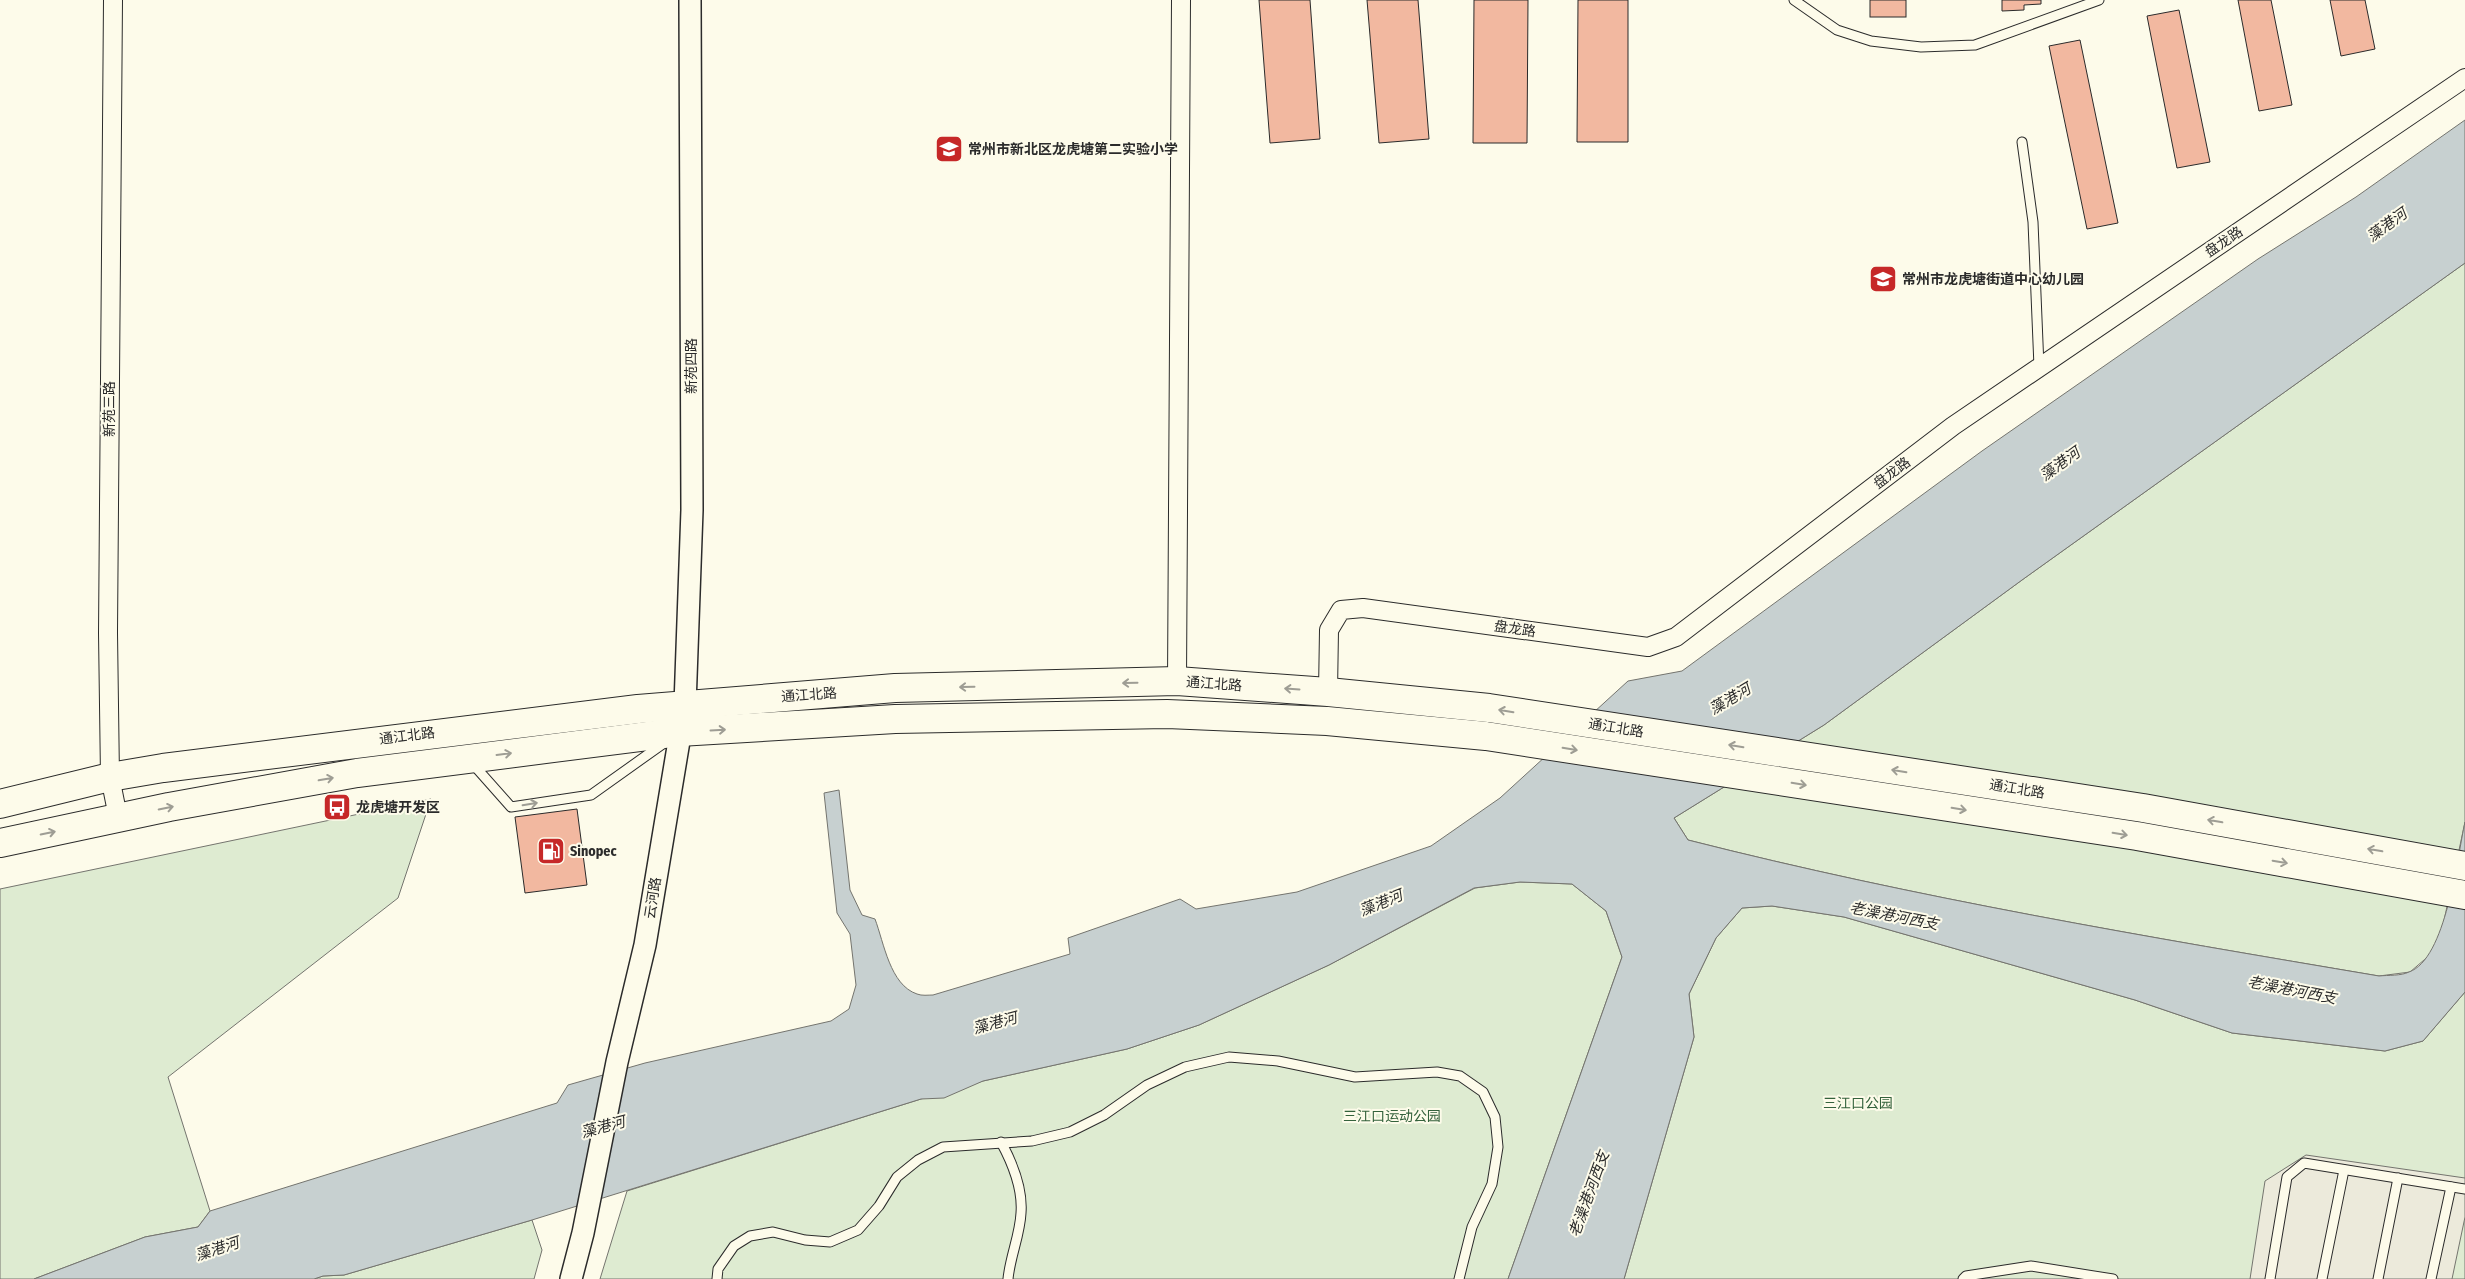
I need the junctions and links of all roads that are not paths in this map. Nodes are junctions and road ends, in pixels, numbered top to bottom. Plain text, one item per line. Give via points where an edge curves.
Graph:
1 (113, 0) edge
2 (690, 0) edge
3 (1181, 0) edge
4 (1794, 0) edge
5 (2099, 0) edge
6 (2465, 78) edge
7 (2022, 142) dead end
8 (2039, 367) junction
9 (1177, 681) junction
10 (1328, 692) junction
11 (685, 705) junction
12 (679, 732) junction
13 (469, 759) junction
14 (110, 777) junction
15 (0, 804) edge
16 (118, 817) junction
17 (0, 843) edge
18 (2465, 866) edge
19 (2465, 894) edge
20 (1001, 1142) junction
21 (2344, 1170) junction
22 (2398, 1178) junction
23 (2451, 1187) junction
24 (2465, 1189) edge
25 (571, 1279) edge
26 (717, 1279) edge
27 (1008, 1279) edge
28 (1459, 1279) edge
29 (1963, 1279) edge
30 (2113, 1279) edge
31 (2270, 1279) edge
32 (2322, 1279) edge
33 (2378, 1279) edge
34 (2432, 1279) edge

1 - 14 street, 新苑三路 via 108,633
2 - 11 street, 新苑四路 via 692,510
3 - 9 street
4 - 5 lane via 1837,30 1871,41 1921,47 1975,45
6 - 8 street, 盘龙路
7 - 8 lane via 2033,222
8 - 10 street, 盘龙路 via 1953,426 1676,637 1648,647 1363,608 1341,610 1329,630
10 -> 9 main road, 通江北路
9 -> 11 main road, 通江北路 via 896,688
18 -> 10 main road, 通江北路 via 2143,808 1784,753 1489,708
11 - 12 street, 新苑四路
11 - 14 main road, 通江北路 via 364,742
13 -> 12 main road, 通江北路
13 -> 12 lane via 511,807 592,795
12 -> 19 main road, 通江北路 via 895,719 1168,714 1327,721 1522,742 2137,836
12 - 25 street, 云河路 via 645,945
16 -> 13 main road, 通江北路 via 357,774
14 - 15 main road, 通江北路
14 - 16 street, 新苑三路
17 -> 16 main road, 通江北路
20 - 26 lane via 943,1147 918,1160 897,1177 858,1230 830,1242 773,1232 750,1236 734,1246 718,1269
20 - 27 lane via 1019,1184 1021,1214
20 - 28 lane via 1032,1141 1070,1132 1147,1085 1185,1067 1229,1057 1278,1061 1355,1077 1437,1072 1460,1076 1483,1092 1495,1117 1498,1147 1492,1184 1472,1227
21 - 22 lane
21 - 31 lane via 2304,1163 2287,1177
21 - 32 lane
22 - 23 lane
22 - 33 lane
23 - 24 lane
23 - 34 lane
29 - 30 lane via 2030,1266

